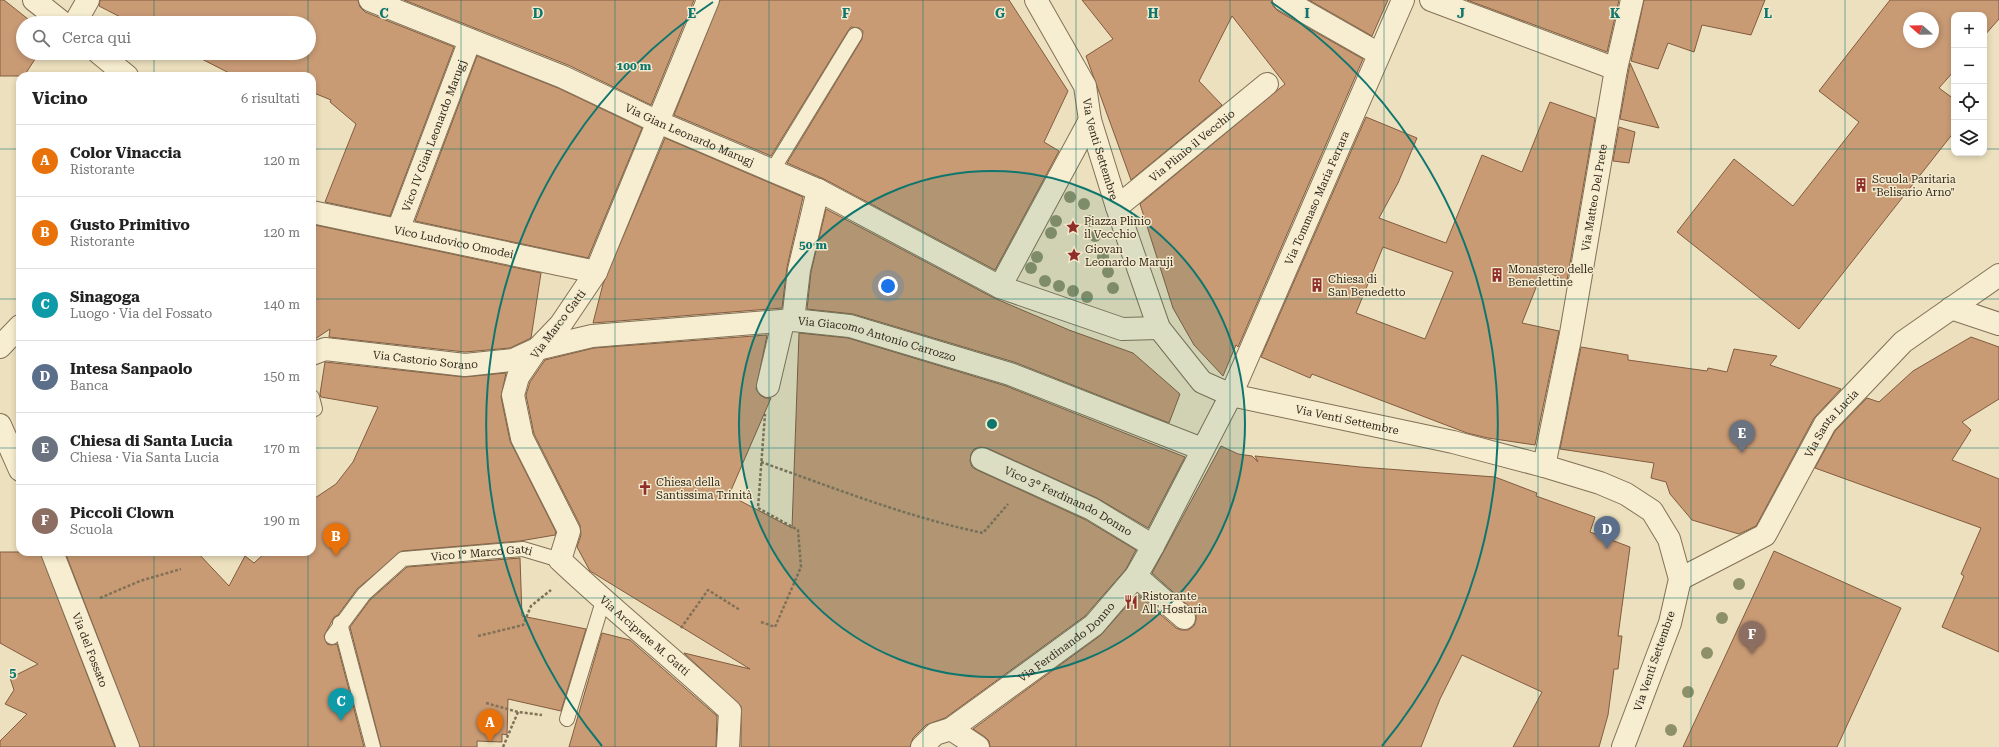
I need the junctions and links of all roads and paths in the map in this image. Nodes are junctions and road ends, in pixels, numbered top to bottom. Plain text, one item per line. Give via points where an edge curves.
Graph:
1 (34, 0) edge
2 (88, 0) edge
3 (370, 0) edge
4 (708, 0) edge
5 (1036, 0) edge
6 (1284, 0) edge
7 (1402, 0) edge
8 (1431, 0) edge
9 (1632, 0) edge
10 (54, 16) edge
11 (79, 16) edge
12 (855, 35) dead end
13 (470, 40) junction
14 (1379, 54) junction
15 (108, 60) edge
16 (1616, 70) junction
17 (122, 72) edge
18 (1267, 84) dead end
19 (1090, 120) junction
20 (658, 122) junction
21 (772, 171) junction
22 (818, 190) junction
23 (1117, 207) junction
24 (316, 213) edge
25 (398, 230) junction
26 (596, 272) junction
27 (1999, 275) edge
28 (1000, 287) junction
29 (1951, 308) junction
30 (788, 321) junction
31 (1999, 324) edge
32 (1159, 328) junction
33 (16, 330) edge
34 (0, 347) edge
35 (537, 349) junction
36 (316, 352) edge
37 (768, 386) joint
38 (1231, 395) junction
39 (0, 425) edge
40 (1202, 449) junction
41 (11, 450) edge
42 (982, 459) dead end
43 (16, 461) edge
44 (761, 462) junction
45 (1544, 466) junction
46 (1024, 478) junction
47 (1153, 546) junction
48 (54, 556) edge
49 (566, 566) junction
50 (181, 569) dead end
51 (1136, 576) junction
52 (1680, 579) junction
53 (603, 601) junction
54 (74, 610) junction
55 (740, 610) dead end
56 (1184, 618) dead end
57 (760, 622) dead end
58 (340, 623) junction
59 (478, 636) dead end
60 (332, 637) dead end
61 (664, 651) junction
62 (486, 703) dead end
63 (518, 712) junction
64 (566, 719) joint
65 (951, 729) junction
66 (128, 747) edge
67 (373, 747) edge
68 (503, 747) edge
69 (728, 747) edge
70 (922, 747) edge
71 (978, 747) edge
72 (1623, 747) edge

1 - 10 street
2 - 11 street
3 - 13 street, Via Gian Leonardo Marugj
4 - 20 street, Via Marco Gatti
5 - 19 street, Via Venti Settembre via 1085,86
6 - 14 street
7 - 14 street, Via Tommaso Maria Ferrara
8 - 16 street
9 - 16 street, Via Matteo Del Prete
12 - 21 lane
13 - 20 street, Via Gian Leonardo Marugj via 563,77
13 - 25 street, Vico IV Gian Leonardo Marugj
14 - 38 street, Via Tommaso Maria Ferrara
15 - 17 street
16 - 45 street, Via Matteo Del Prete via 1570,339
18 - 23 street, Via Plinio il Vecchio
19 - 23 street, Via Venti Settembre
19 - 28 street
20 - 21 street, Via Gian Leonardo Marugj
20 - 26 street, Via Marco Gatti
21 - 22 street, Via Gian Leonardo Marugj
22 - 28 street, Via Gian Leonardo Marugj
22 - 30 street
23 - 32 street, Via Venti Settembre
24 - 25 street, Vico Ludovico Omodei
25 - 26 street, Vico Ludovico Omodei
26 - 35 street, Via Marco Gatti via 561,324
27 - 29 street, Via Santa Lucia
28 - 32 street via 1122,329
29 - 31 street
29 - 52 street, Via Santa Lucia via 1903,342 1825,424 1765,535
30 - 35 street, Via Giacomo Antonio Carrozzo via 592,336
30 - 37 street
30 - 40 street, Via Giacomo Antonio Carrozzo via 850,326 1010,374
32 - 38 street, Via Venti Settembre via 1202,382
33 - 34 street
35 - 36 street, Via Castorio Sorano via 513,360 465,365 325,349
35 - 49 street, Via Marco Gatti via 518,377 513,395 522,438 569,531
37 - 44 path
38 - 40 street, Via Ferdinando Donno
38 - 45 street, Via Venti Settembre via 1439,439
39 - 41 street
40 - 47 street, Via Ferdinando Donno
41 - 43 street
42 - 46 street, Vico 3° Ferdinando Donno
44 - 46 path via 886,507 949,526 983,533 1009,502
44 - 57 path via 758,508 798,530 801,567 775,627
45 - 52 street, Via Venti Settembre via 1600,483 1626,494 1652,511 1669,539
46 - 47 street, Vico 3° Ferdinando Donno via 1092,509
47 - 51 street, Via Ferdinando Donno
48 - 54 street, Via del Fossato
49 - 53 street, Via Arciprete M. Gatti
49 - 58 lane, Vico I° Marco Gatti via 523,549 402,559 364,594
49 - 59 path via 532,606 523,625
50 - 54 path via 140,580
51 - 56 street
51 - 65 street, Via Ferdinando Donno via 1094,625
52 - 72 street, Via Venti Settembre via 1670,623
53 - 61 street, Via Arciprete M. Gatti
53 - 64 lane
54 - 66 street, Via del Fossato
55 - 61 path via 708,590
58 - 60 lane
58 - 67 lane
61 - 69 street, Via Arciprete M. Gatti via 730,711
62 - 63 path
63 - 64 path
63 - 68 path
65 - 70 street, Via Ferdinando Donno via 935,734
65 - 71 street

